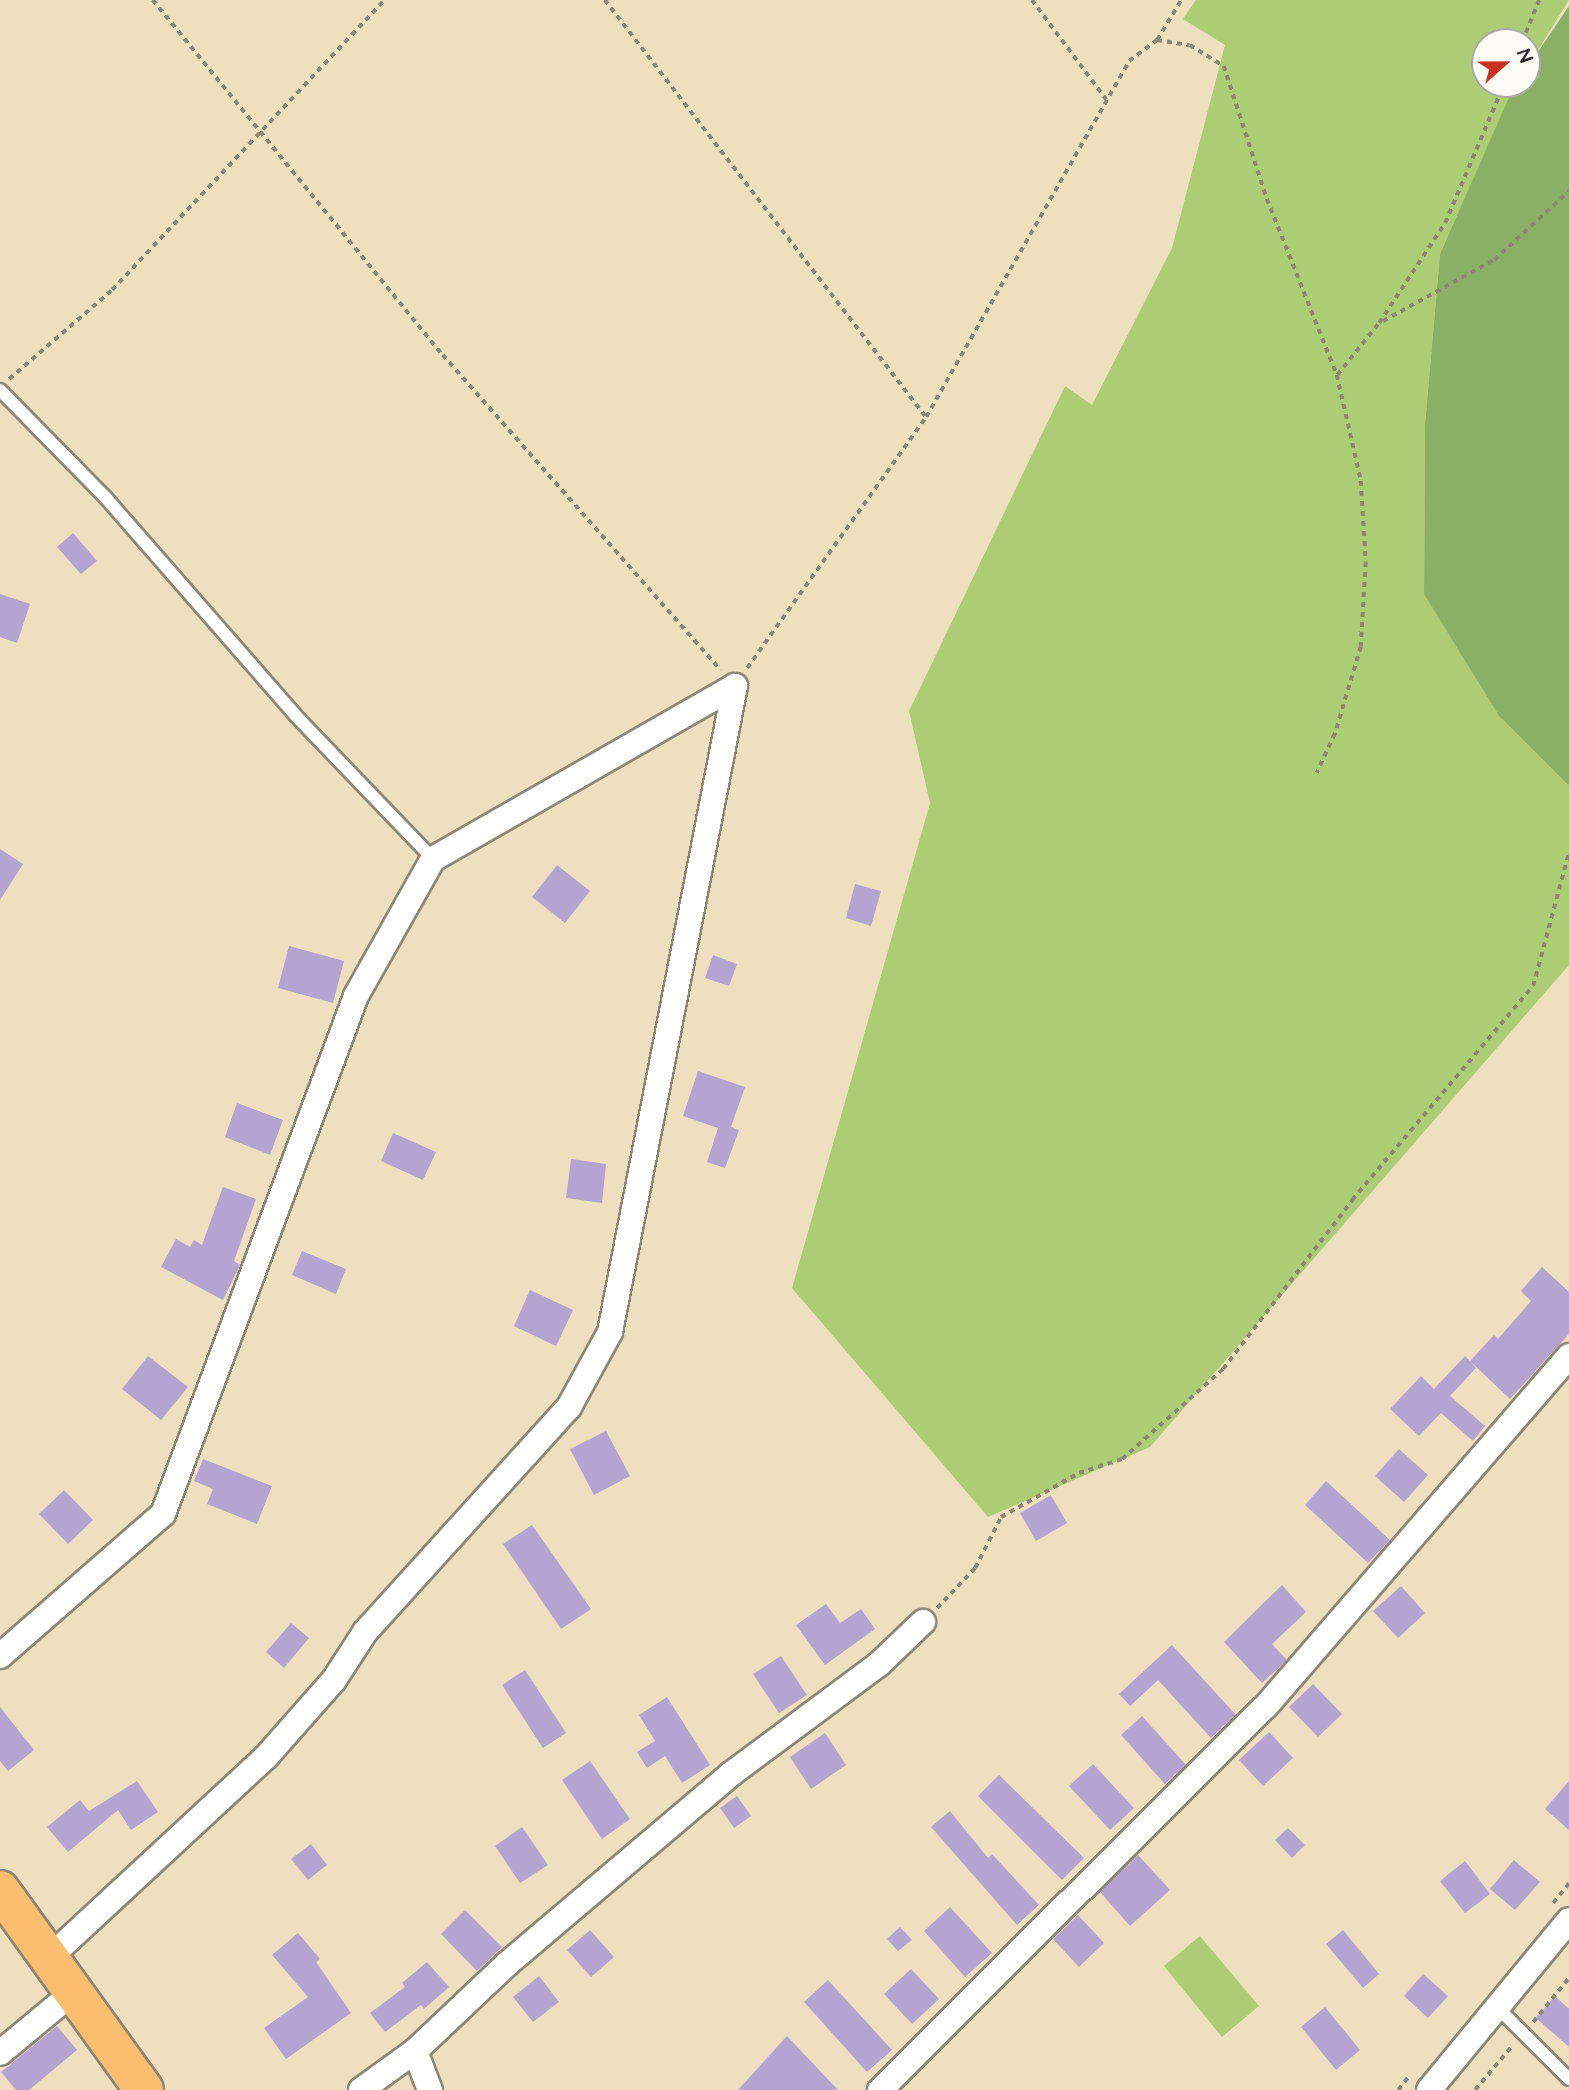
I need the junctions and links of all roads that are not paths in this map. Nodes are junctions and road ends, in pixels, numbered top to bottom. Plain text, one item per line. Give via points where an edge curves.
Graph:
1 (0, 389) edge
2 (433, 859) junction
3 (1569, 1356) edge
4 (923, 1622) road end
5 (0, 1656) edge
6 (0, 1890) edge
7 (1569, 1920) edge
8 (51, 1956) junction
9 (76, 1990) junction
10 (1497, 2007) junction
11 (415, 2051) junction
12 (0, 2053) edge
13 (1569, 2079) edge
14 (144, 2090) edge
15 (361, 2090) edge
16 (430, 2090) edge
17 (880, 2090) edge
18 (1429, 2090) edge

1 - 2 lane via 106,499 295,715
2 - 5 street via 356,996 163,1514
2 - 8 street via 735,686 610,1332 569,1407 365,1632 334,1680 266,1757
3 - 17 street via 1266,1706
4 - 11 street via 879,1664 731,1774 507,1964
6 - 8 main road
7 - 10 street
8 - 9 main road
9 - 12 street
9 - 14 main road
10 - 13 lane
10 - 18 street
11 - 15 street
11 - 16 street

